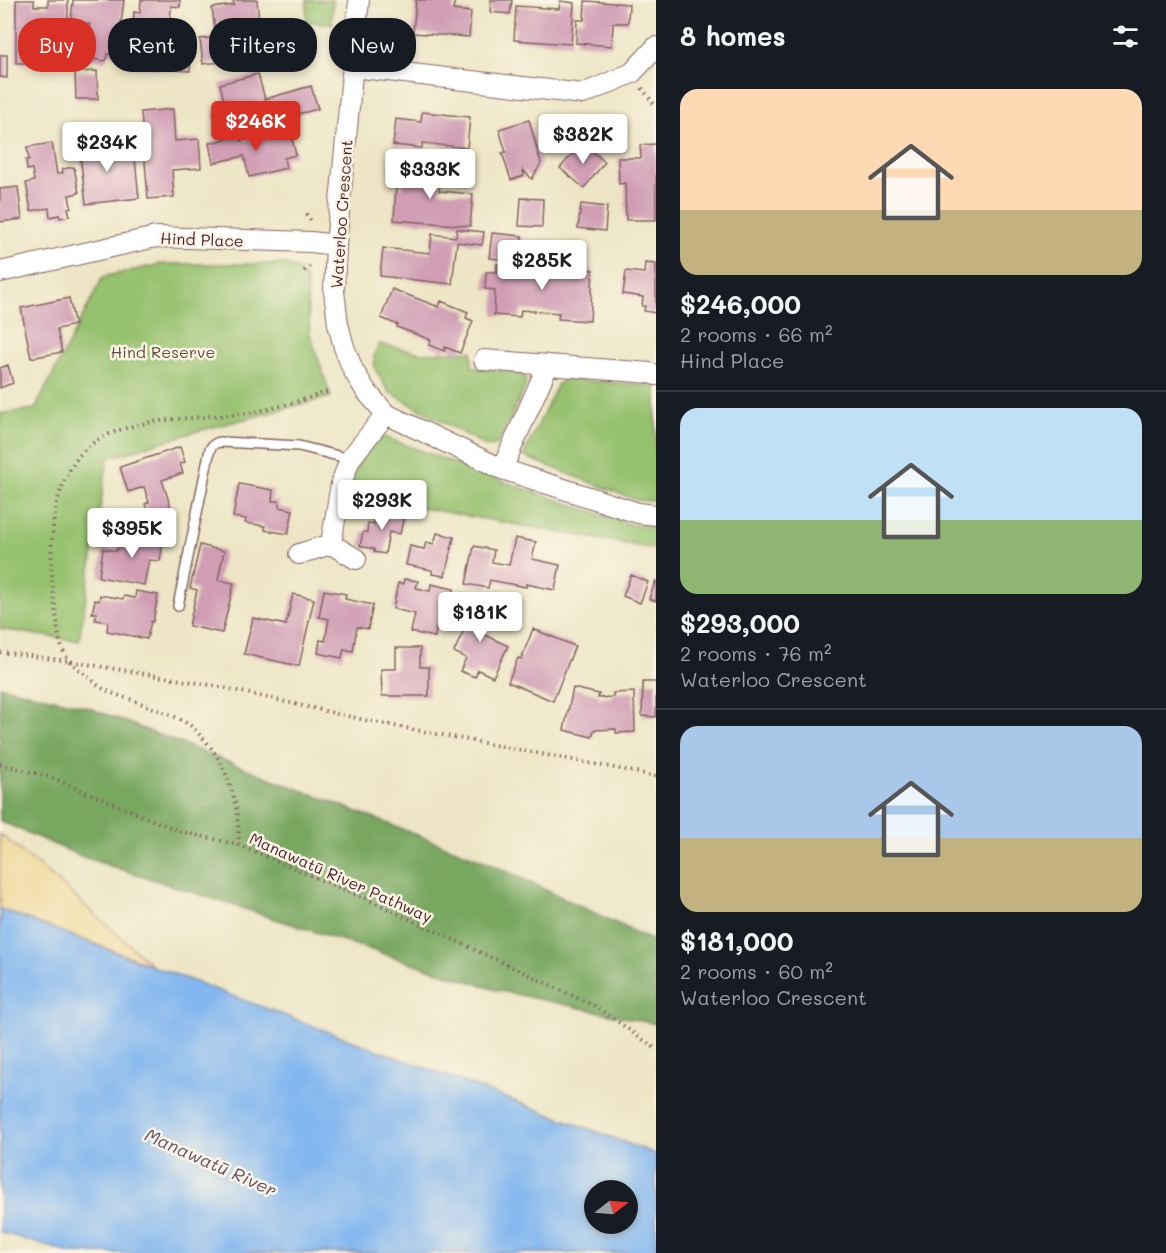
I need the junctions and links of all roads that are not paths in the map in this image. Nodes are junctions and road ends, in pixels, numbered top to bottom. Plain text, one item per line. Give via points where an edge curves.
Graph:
1 (359, 0) edge
2 (357, 18) edge
3 (656, 47) edge
4 (352, 72) edge
5 (395, 72) edge
6 (336, 245) junction
7 (0, 272) edge
8 (484, 360) dead end
9 (548, 365) junction
10 (656, 375) edge
11 (386, 414) junction
12 (350, 459) junction
13 (502, 469) junction
14 (656, 514) edge
15 (331, 544) junction
16 (299, 554) dead end
17 (356, 559) dead end
18 (178, 606) dead end

1 - 2 street, Waterloo Crescent
3 - 5 street via 632,73 583,94
4 - 6 street, Waterloo Crescent
6 - 7 street, Hind Place via 156,237
6 - 11 street, Waterloo Crescent via 334,291 344,347 361,384
8 - 9 street
9 - 10 street
9 - 13 street
11 - 12 street
11 - 13 street, Waterloo Crescent
12 - 15 street via 341,484
12 - 18 lane via 299,446 222,442 212,445
13 - 14 street, Waterloo Crescent via 638,513
15 - 16 street
15 - 17 street

